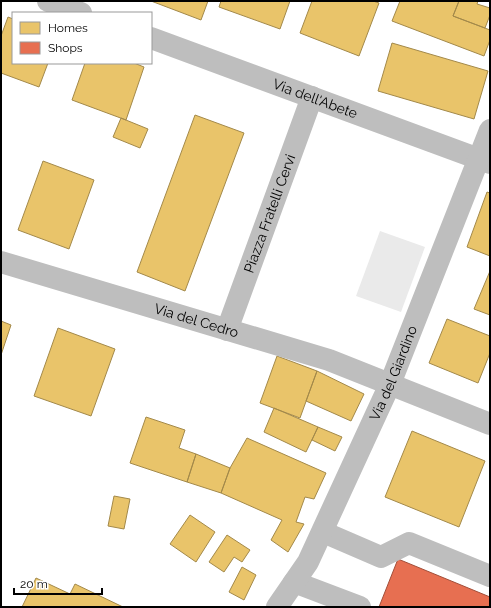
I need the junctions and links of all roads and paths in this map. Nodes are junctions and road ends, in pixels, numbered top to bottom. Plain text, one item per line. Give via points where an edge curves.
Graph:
1 (48, 1) edge
2 (78, 12) edge
3 (152, 38) edge
4 (312, 97) junction
5 (490, 130) edge
6 (485, 161) edge
7 (1, 262) edge
8 (228, 330) junction
9 (390, 384) junction
10 (490, 424) edge
11 (323, 532) junction
12 (490, 576) edge
13 (294, 582) junction
14 (277, 607) edge
15 (360, 607) edge

1 - 2 street
3 - 4 street, Via dell'Abete
4 - 6 street, Via dell'Abete
4 - 8 street, Piazza Fratelli Cervi
5 - 6 street, Via del Giardino
6 - 9 street, Via del Giardino
7 - 8 street, Via del Cedro
8 - 9 street, Via del Cedro via 329,360
9 - 10 street, Via del Cedro
9 - 11 street, Via del Giardino
11 - 12 street via 381,557 409,543
11 - 13 street, Via del Giardino via 308,562
13 - 14 street, Via del Giardino
13 - 15 street

